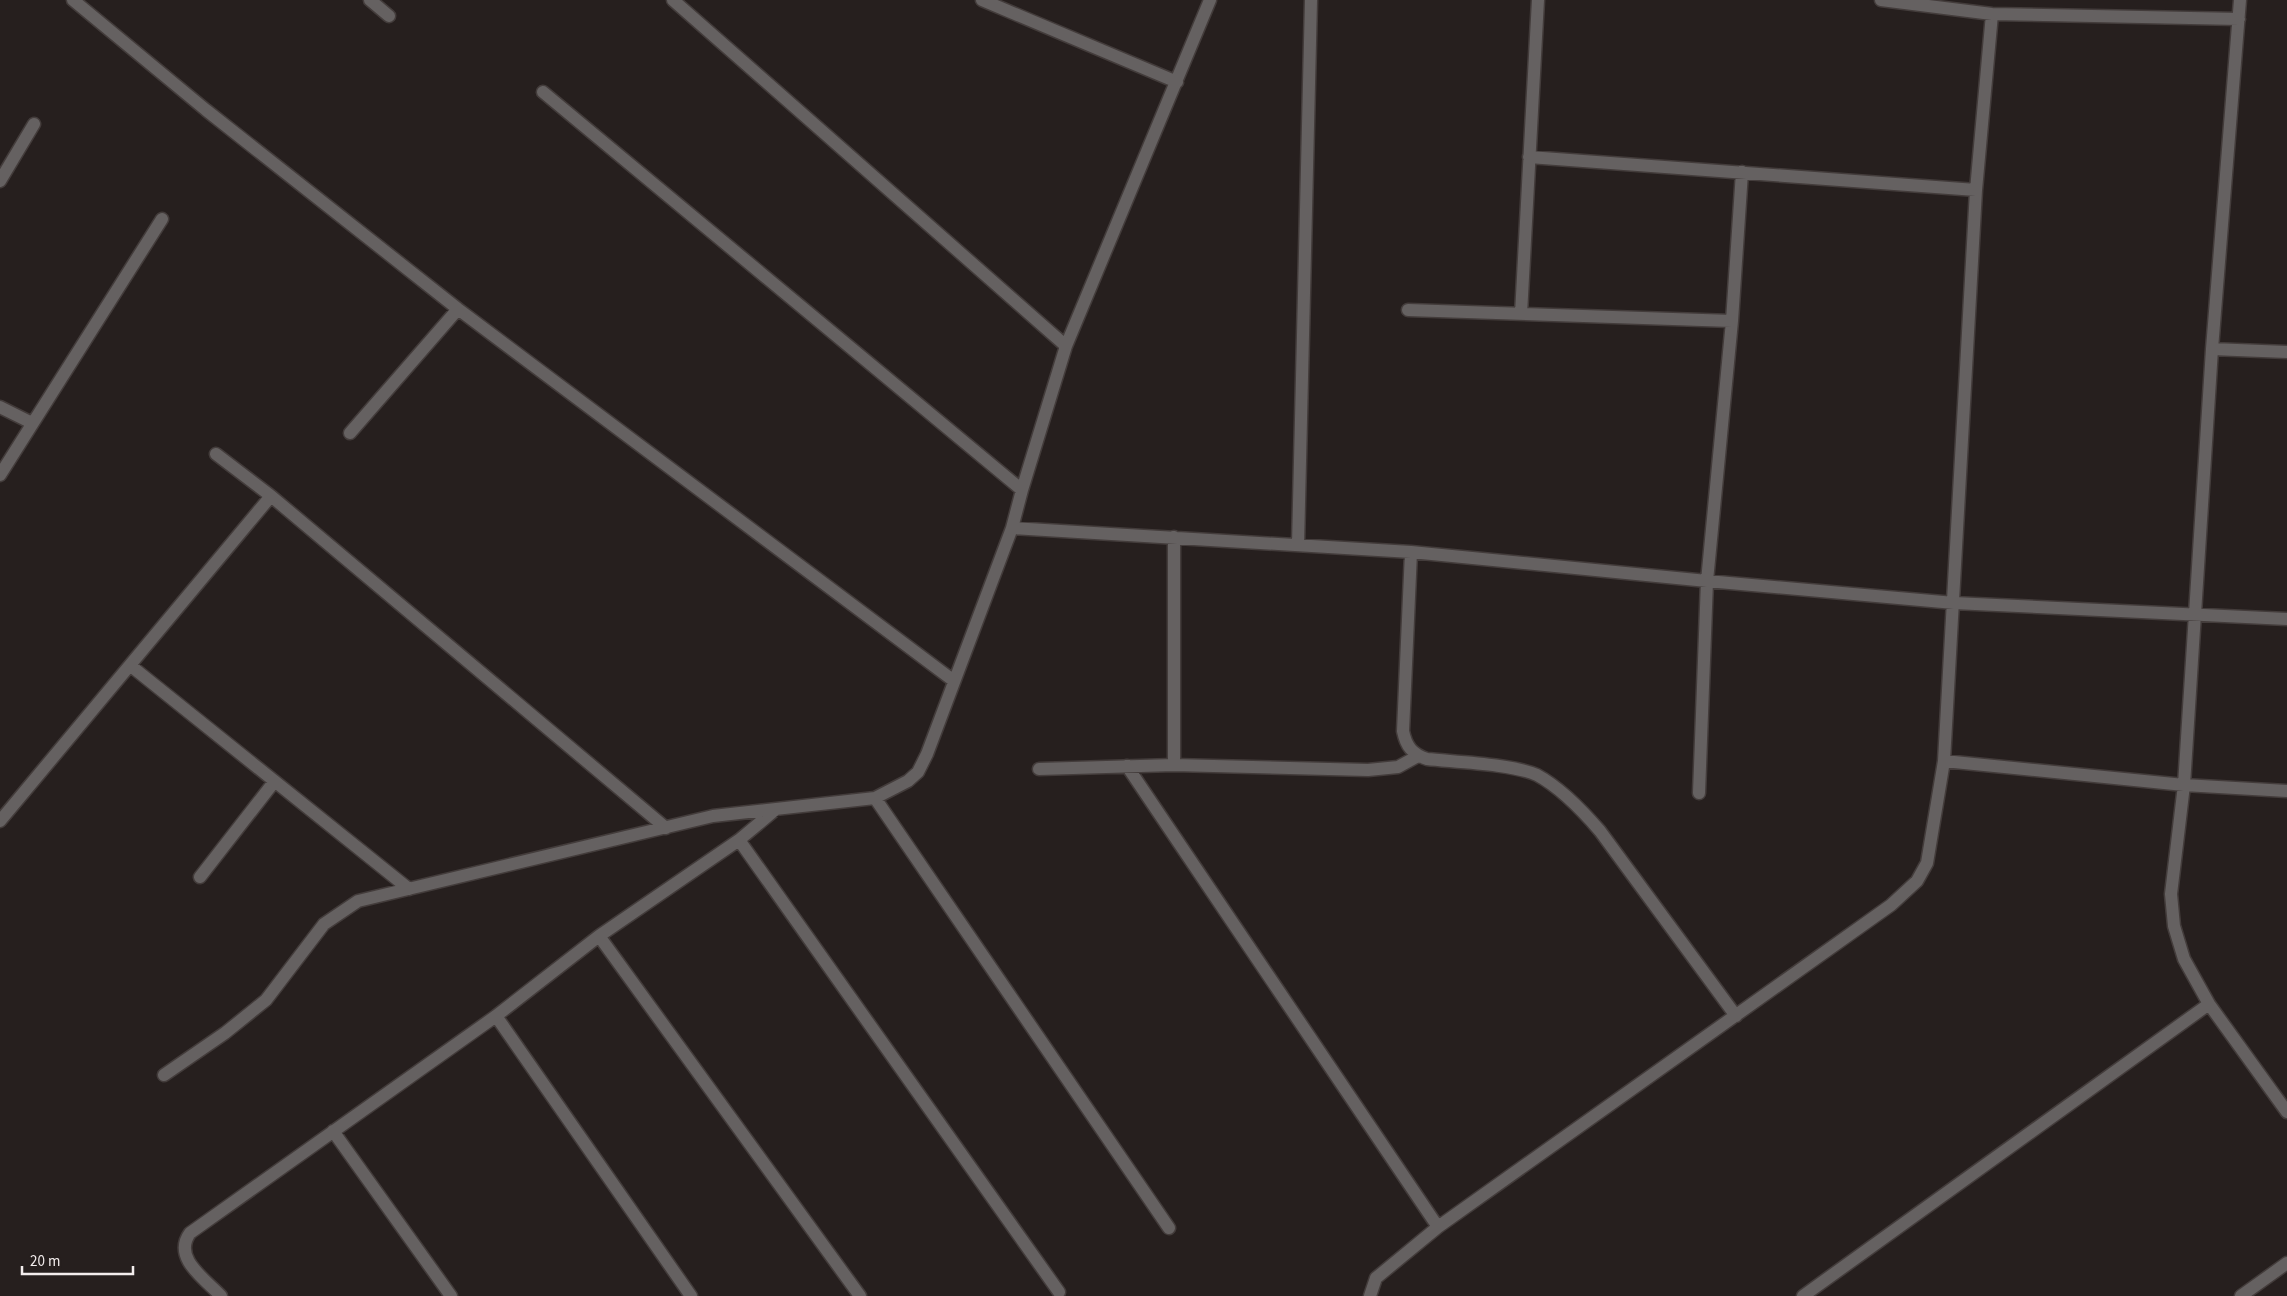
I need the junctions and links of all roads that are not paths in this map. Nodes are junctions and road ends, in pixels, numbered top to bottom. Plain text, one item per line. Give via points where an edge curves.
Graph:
1 (73, 0) edge
2 (370, 0) edge
3 (673, 0) edge
4 (982, 0) edge
5 (1210, 0) edge
6 (1311, 0) edge
7 (1538, 0) edge
8 (1883, 0) edge
9 (2240, 0) edge
10 (1992, 14) junction
11 (389, 16) dead end
12 (2239, 19) junction
13 (1177, 82) junction
14 (543, 92) dead end
15 (34, 124) dead end
16 (1529, 157) junction
17 (1742, 172) junction
18 (0, 181) edge
19 (1976, 190) junction
20 (162, 219) dead end
21 (458, 309) junction
22 (1408, 310) dead end
23 (1521, 314) junction
24 (1732, 321) junction
25 (1066, 346) junction
26 (2212, 349) junction
27 (2287, 352) edge
28 (0, 407) edge
29 (32, 423) junction
30 (350, 433) dead end
31 (216, 454) dead end
32 (0, 475) edge
33 (1022, 490) junction
34 (271, 496) junction
35 (1012, 528) junction
36 (1174, 537) junction
37 (1298, 545) junction
38 (1410, 552) junction
39 (1707, 581) junction
40 (1954, 603) junction
41 (2196, 614) junction
42 (2287, 619) edge
43 (131, 666) junction
44 (954, 682) junction
45 (1418, 756) junction
46 (1944, 761) junction
47 (1174, 765) junction
48 (1127, 766) junction
49 (1039, 769) dead end
50 (274, 782) junction
51 (2184, 785) junction
52 (2287, 791) edge
53 (1699, 793) dead end
54 (875, 798) junction
55 (775, 810) junction
56 (0, 821) edge
57 (666, 828) junction
58 (739, 840) junction
59 (200, 877) dead end
60 (409, 889) junction
61 (600, 936) junction
62 (2209, 1004) junction
63 (496, 1016) junction
64 (1736, 1016) junction
65 (164, 1075) dead end
66 (2287, 1112) edge
67 (333, 1131) junction
68 (1438, 1227) junction
69 (1169, 1228) dead end
70 (2287, 1263) edge
71 (1059, 1292) dead end
72 (221, 1296) edge
73 (451, 1296) edge
74 (691, 1296) edge
75 (860, 1296) edge
76 (1370, 1296) edge
77 (1803, 1296) edge
78 (2241, 1296) edge

1 - 21 street via 206,110
2 - 11 street
3 - 25 street
4 - 13 street
5 - 13 street
6 - 37 street
7 - 16 street
8 - 10 street
9 - 12 street
10 - 12 street
10 - 19 street
12 - 26 street
13 - 25 street
14 - 33 street
15 - 18 street
16 - 17 street
16 - 23 street
17 - 19 street
17 - 24 street
19 - 40 street
20 - 29 street
21 - 30 street
21 - 44 street
22 - 23 street
23 - 24 street
24 - 39 street
25 - 33 street
26 - 27 street
26 - 41 street
28 - 29 street
29 - 32 street
31 - 34 street
33 - 35 street
34 - 43 street
34 - 57 street
35 - 36 street
35 - 44 street
36 - 37 street
36 - 47 street
37 - 38 street
38 - 39 street
38 - 45 street via 1403,731 1410,750
39 - 40 street
39 - 53 street
40 - 41 street
40 - 46 street
41 - 42 street
41 - 51 street
43 - 50 street
43 - 56 street
44 - 54 street via 918,772 908,781
45 - 47 street via 1389,769 1368,770
45 - 64 street via 1520,770 1536,775 1560,792 1600,831
46 - 51 street
46 - 64 street via 1930,851 1917,881 1891,905
47 - 48 street
48 - 49 street
48 - 68 street
50 - 59 street
50 - 60 street
51 - 52 street
51 - 62 street via 2171,894 2174,926 2184,959
54 - 55 street
54 - 69 street
55 - 57 street via 713,816
55 - 58 street
57 - 60 street
58 - 61 street
58 - 71 street
60 - 65 street via 358,901 333,916 266,1000 226,1033
61 - 63 street
61 - 75 street
62 - 66 street
62 - 77 street
63 - 67 street
63 - 74 street
64 - 68 street
67 - 72 street via 190,1233 183,1250 191,1266
67 - 73 street
68 - 76 street via 1376,1278
70 - 78 street

